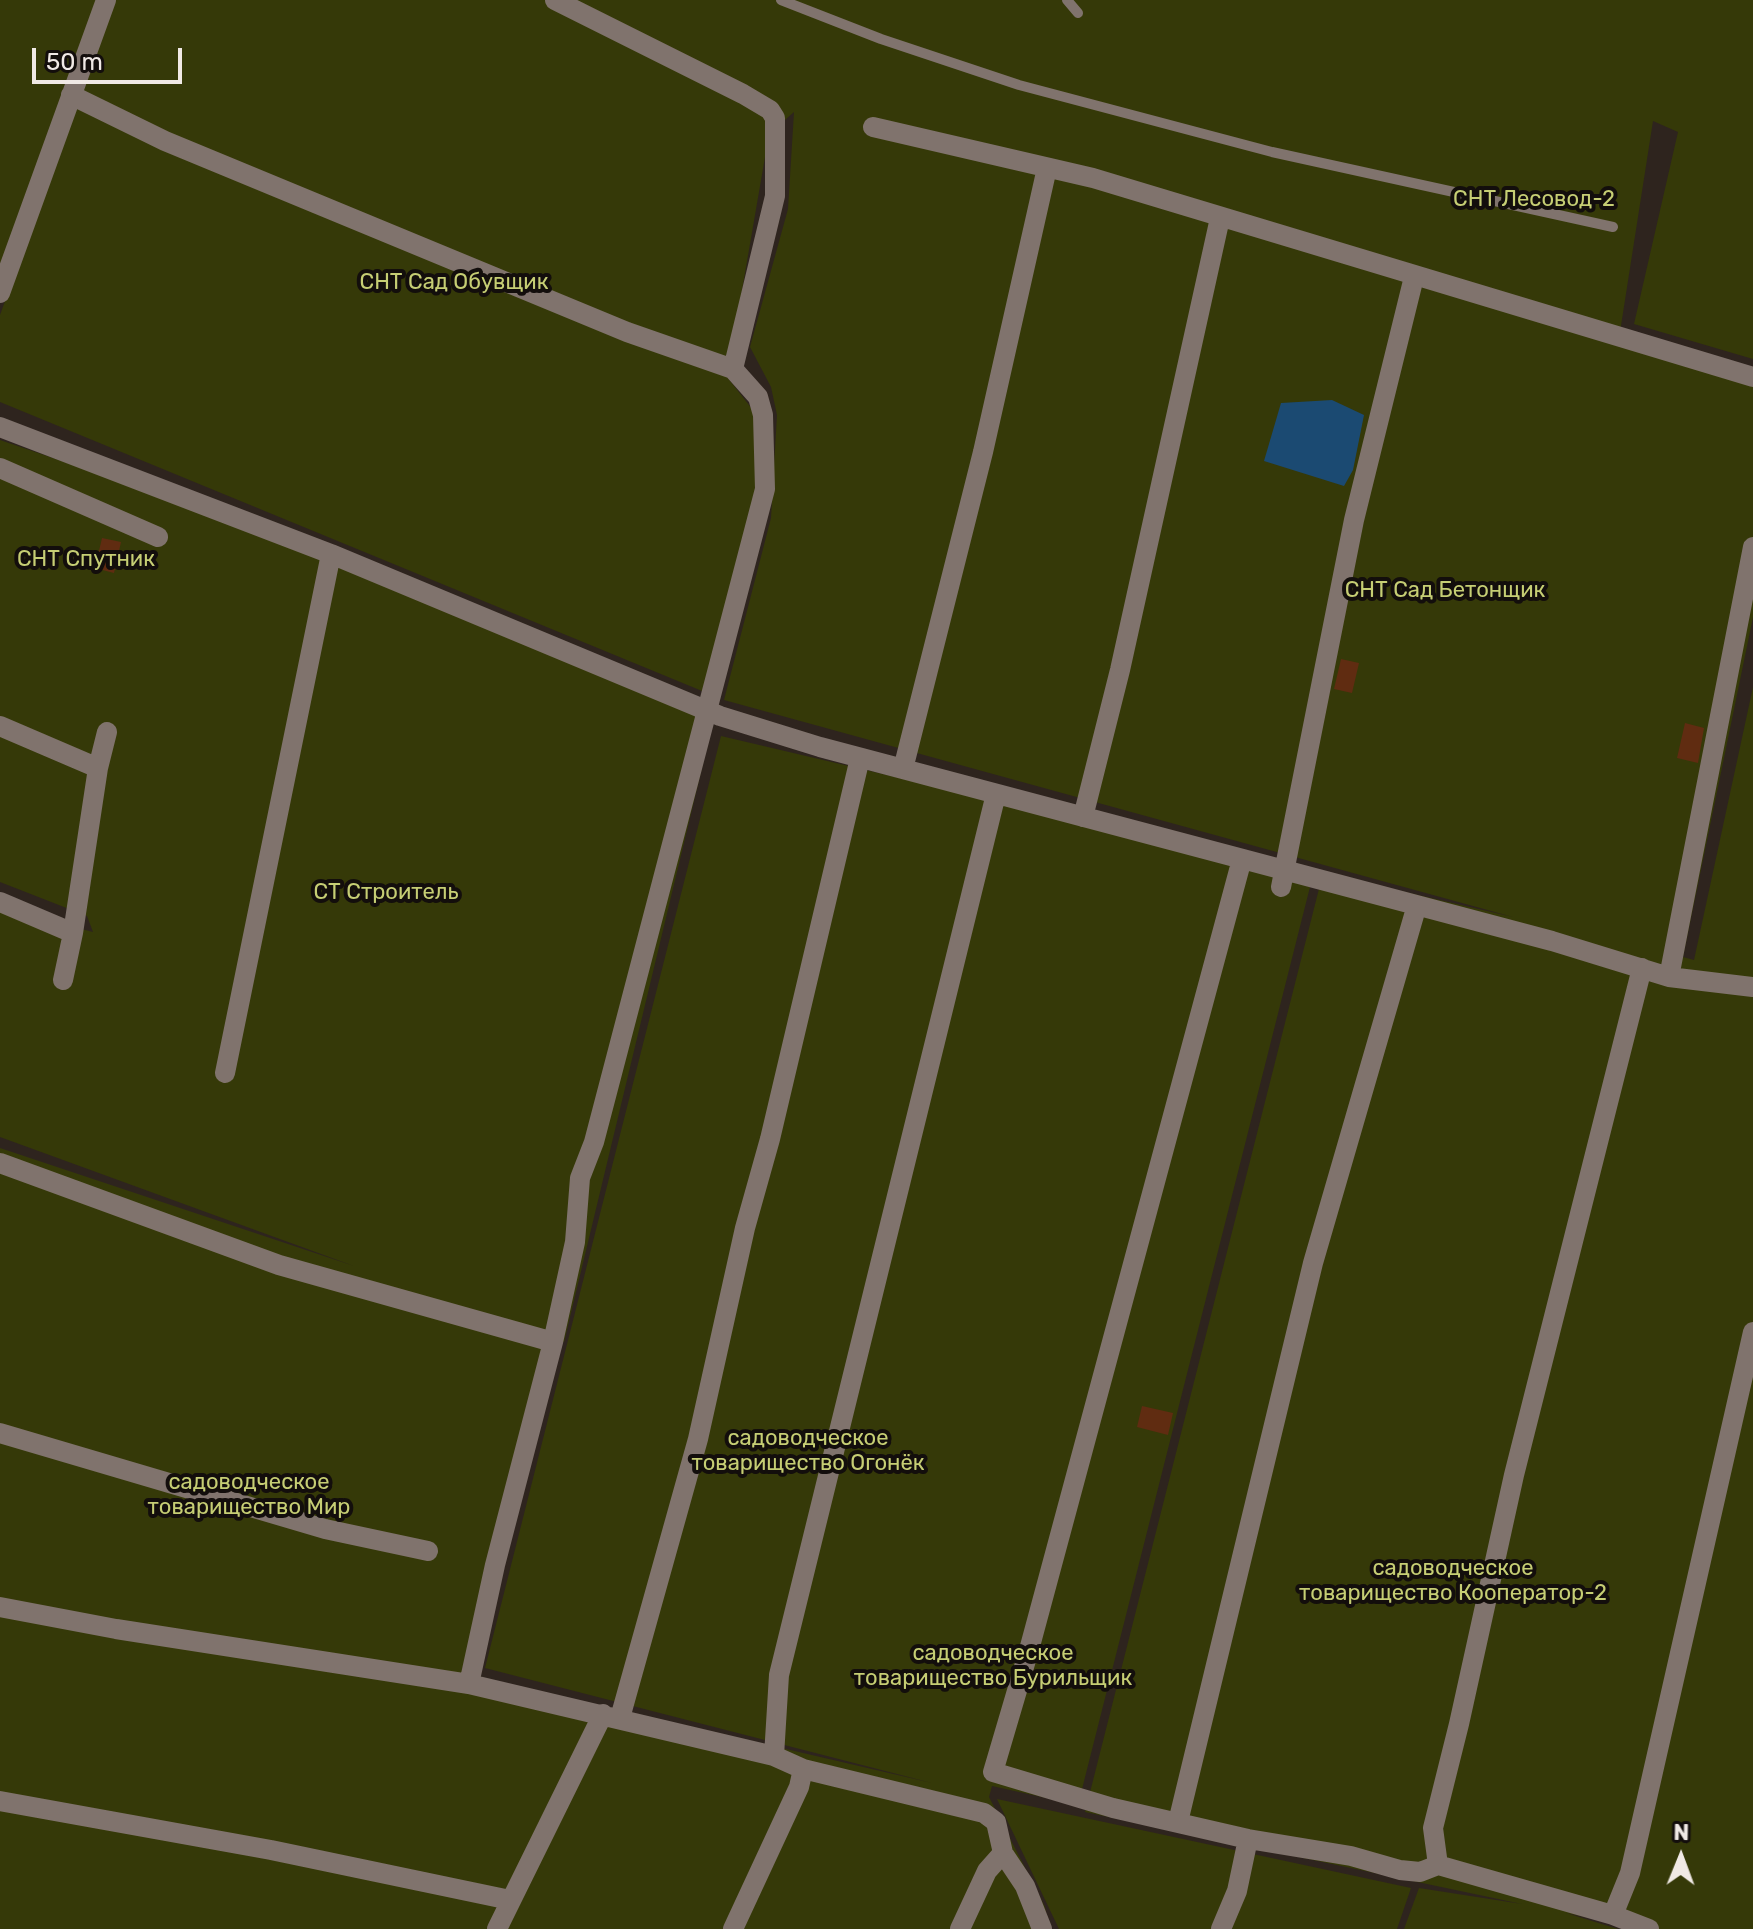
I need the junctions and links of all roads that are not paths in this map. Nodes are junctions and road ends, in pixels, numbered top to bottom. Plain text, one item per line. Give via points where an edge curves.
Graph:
1 (106, 0) edge
2 (555, 0) edge
3 (781, 0) edge
4 (1067, 0) edge
5 (1078, 13) dead end
6 (71, 95) junction
7 (873, 127) dead end
8 (1047, 168) junction
9 (1220, 218) junction
10 (1613, 227) dead end
11 (1414, 277) junction
12 (0, 293) edge
13 (733, 369) junction
14 (1753, 377) edge
15 (0, 427) edge
16 (0, 468) edge
17 (158, 537) dead end
18 (1753, 547) edge
19 (331, 554) junction
20 (708, 710) junction
21 (0, 726) edge
22 (107, 732) dead end
23 (860, 758) junction
24 (98, 768) junction
25 (903, 769) junction
26 (996, 794) junction
27 (1083, 817) junction
28 (1242, 859) junction
29 (1282, 878) junction
30 (0, 902) edge
31 (1417, 905) junction
32 (73, 933) junction
33 (1642, 968) junction
34 (1669, 977) junction
35 (63, 980) dead end
36 (1753, 987) edge
37 (225, 1073) dead end
38 (0, 1163) edge
39 (1753, 1332) edge
40 (553, 1342) junction
41 (0, 1433) edge
42 (428, 1551) dead end
43 (0, 1607) edge
44 (469, 1684) junction
45 (612, 1716) junction
46 (774, 1756) junction
47 (803, 1769) junction
48 (0, 1801) edge
49 (1178, 1822) junction
50 (1248, 1839) junction
51 (1003, 1853) junction
52 (1438, 1865) junction
53 (510, 1900) junction
54 (1613, 1915) junction
55 (497, 1929) edge
56 (733, 1929) edge
57 (960, 1929) edge
58 (1042, 1929) edge
59 (1221, 1929) edge
60 (1649, 1929) edge

1 - 6 street
2 - 13 street via 743,94 775,118 775,196
3 - 10 lane via 1019,85 1272,152
4 - 5 lane
6 - 12 street
6 - 13 street via 165,141 627,332
7 - 8 street
8 - 9 street
8 - 25 street
9 - 11 street
9 - 27 street
11 - 14 street
11 - 29 street via 1354,520
13 - 20 street via 758,397 763,415 765,489
15 - 19 street
16 - 17 street
18 - 34 street
19 - 20 street
19 - 37 street
20 - 23 street
20 - 40 street via 594,1142 580,1178 575,1242
21 - 24 street
22 - 24 street
23 - 25 street
23 - 45 street via 698,1439
24 - 32 street
25 - 26 street
26 - 27 street
26 - 46 street via 779,1675
27 - 28 street
28 - 29 street
28 - 49 street via 993,1772
29 - 31 street
30 - 32 street
31 - 33 street
31 - 49 street via 1313,1263
32 - 35 street
33 - 34 street
33 - 52 street via 1514,1475 1433,1828
34 - 36 street
38 - 40 street via 279,1265
39 - 54 street via 1630,1873
40 - 44 street
41 - 42 street via 325,1529
43 - 44 street
44 - 45 street
45 - 46 street
45 - 53 street via 570,1777
46 - 47 street
47 - 51 street via 984,1813 996,1822
47 - 56 street
48 - 53 street
49 - 50 street
50 - 52 street via 1400,1870 1420,1872
50 - 59 street via 1237,1891
51 - 57 street via 987,1871
51 - 58 street via 1025,1886
52 - 54 street
53 - 55 street
54 - 60 street

